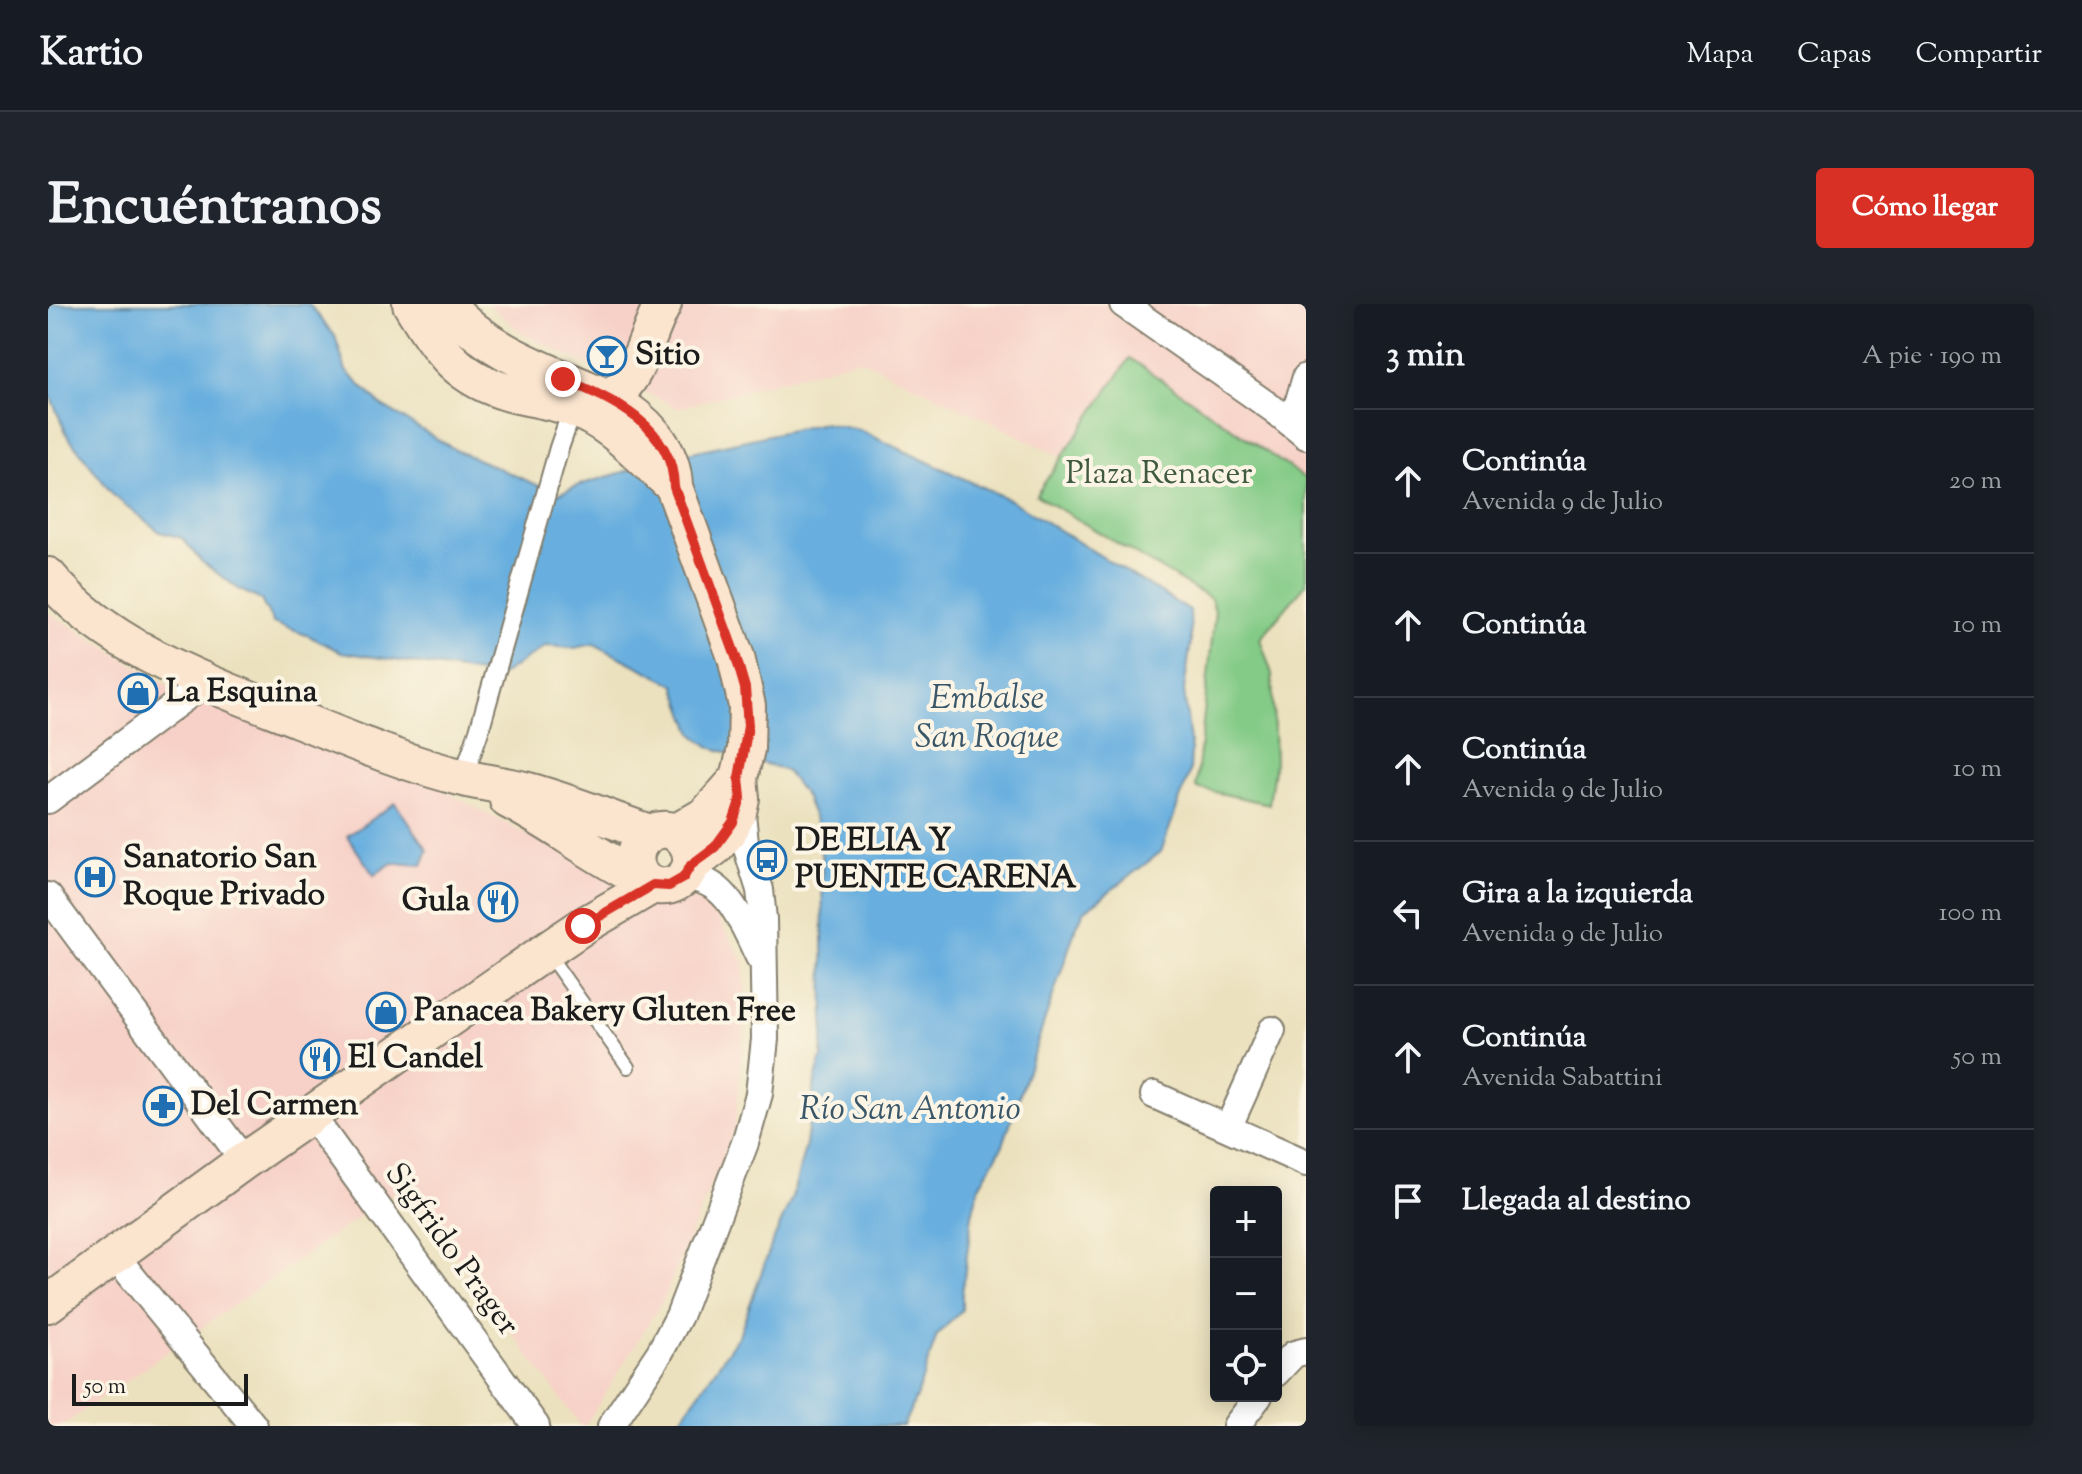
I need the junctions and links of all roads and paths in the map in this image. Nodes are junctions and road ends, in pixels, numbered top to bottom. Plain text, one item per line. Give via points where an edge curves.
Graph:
1 (411, 304) edge
2 (447, 304) edge
3 (663, 304) edge
4 (1123, 304) edge
5 (639, 358) junction
6 (1306, 377) edge
7 (610, 399) junction
8 (573, 408) junction
9 (1297, 428) edge
10 (673, 476) junction
11 (48, 576) edge
12 (206, 682) junction
13 (463, 778) junction
14 (740, 788) junction
15 (48, 800) edge
16 (674, 857) junction
17 (758, 881) junction
18 (48, 896) edge
19 (546, 951) junction
20 (764, 968) junction
21 (1272, 1030) dead end
22 (628, 1067) dead end
23 (1154, 1095) dead end
24 (311, 1115) junction
25 (1228, 1128) junction
26 (244, 1161) junction
27 (1306, 1163) edge
28 (116, 1257) junction
29 (48, 1304) edge
30 (1306, 1351) edge
31 (1282, 1367) edge
32 (1254, 1402) edge
33 (254, 1426) edge
34 (536, 1426) edge
35 (611, 1426) edge
36 (1236, 1426) edge

1 - 8 main road via 430,336 467,376 498,390
2 - 7 main road via 500,348
3 - 5 main road
4 - 9 street
5 - 7 main road via 625,386
5 - 10 main road via 642,386
6 - 9 street
7 - 8 main road
7 - 10 main road via 650,429
8 - 10 main road
8 - 13 street
10 - 14 main road via 745,688 748,726
11 - 12 main road via 110,631
12 - 13 main road via 366,747
12 - 15 street
13 - 16 main road via 521,806 591,851
14 - 16 main road via 733,822
14 - 17 street via 745,842
16 - 17 street via 733,854
16 - 19 main road
16 - 20 street via 728,899
17 - 20 street
18 - 26 street
19 - 22 lane
19 - 24 main road
20 - 35 street via 765,1039 759,1094 745,1143 679,1316
21 - 25 street
23 - 25 street
24 - 26 main road
24 - 34 street, Sigfrido Prager
25 - 27 street
26 - 28 main road
28 - 29 main road
28 - 33 street
30 - 31 street via 1294,1354
32 - 36 street

